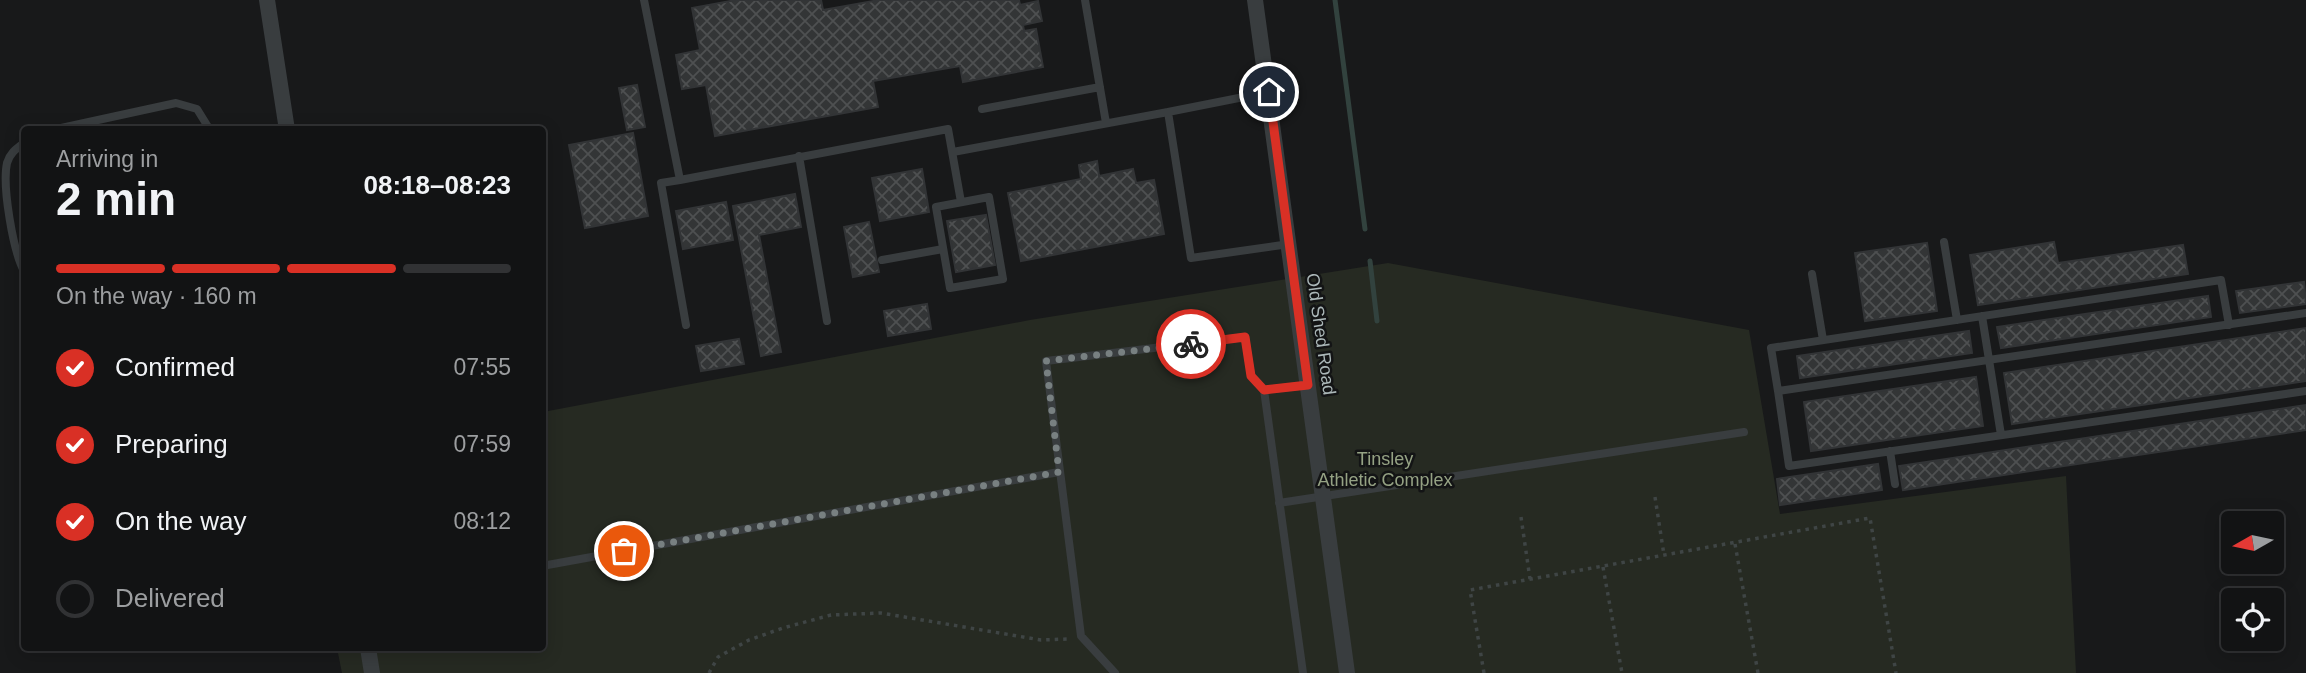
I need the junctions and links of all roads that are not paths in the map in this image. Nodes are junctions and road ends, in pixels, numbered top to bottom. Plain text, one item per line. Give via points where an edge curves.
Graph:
1 (267, 0) edge
2 (644, 0) edge
3 (1085, 0) edge
4 (1255, 0) edge
5 (1100, 87) junction
6 (1269, 92) junction
7 (982, 109) dead end
8 (1168, 112) junction
9 (1106, 123) junction
10 (70, 126) edge
11 (208, 126) edge
12 (286, 126) edge
13 (21, 145) edge
14 (953, 152) junction
15 (799, 156) junction
16 (680, 180) junction
17 (961, 202) junction
18 (1944, 243) dead end
19 (1289, 244) junction
20 (943, 249) junction
21 (882, 260) dead end
22 (21, 263) edge
23 (1812, 274) dead end
24 (2306, 313) edge
25 (1982, 316) junction
26 (1957, 320) junction
27 (827, 321) dead end
28 (2229, 324) junction
29 (686, 325) dead end
30 (1823, 340) junction
31 (1989, 360) junction
32 (1308, 385) junction
33 (1264, 390) junction
34 (1778, 391) junction
35 (2306, 391) edge
36 (1744, 432) dead end
37 (2001, 435) junction
38 (1890, 451) junction
39 (1059, 472) junction
40 (1895, 484) dead end
41 (1322, 498) junction
42 (1279, 503) junction
43 (546, 565) edge
44 (368, 651) edge
45 (372, 673) edge
46 (1115, 673) edge
47 (1303, 673) edge
48 (1347, 673) edge

1 - 12 street
2 - 16 lane
3 - 5 lane
4 - 6 street, Old Shed Road
5 - 7 lane
5 - 9 lane
6 - 8 lane
6 - 19 street, Old Shed Road
8 - 9 lane
8 - 19 lane via 1191,258
9 - 14 lane
10 - 11 lane via 176,103 197,109
13 - 22 lane via 7,163 6,183
14 - 15 lane via 948,129
14 - 17 lane
15 - 16 lane
15 - 27 lane
16 - 29 lane via 662,183
17 - 20 lane via 936,207
17 - 20 lane via 989,198 1003,279 950,288
18 - 26 lane
19 - 32 street, Old Shed Road
20 - 21 lane
23 - 30 lane
24 - 28 lane
25 - 26 lane
25 - 28 lane via 2221,280
25 - 31 lane
26 - 30 lane
28 - 31 lane
30 - 34 lane via 1771,348
31 - 34 lane
31 - 37 lane
32 - 33 lane
32 - 41 street, Old Shed Road
33 - 39 lane via 1251,376 1245,337 1046,361
33 - 42 lane
34 - 38 lane via 1789,466
35 - 37 lane
36 - 41 lane
37 - 38 lane
38 - 40 lane
39 - 43 lane
39 - 46 lane via 1081,636
41 - 42 lane
41 - 48 street, Old Shed Road
42 - 47 lane
44 - 45 street

